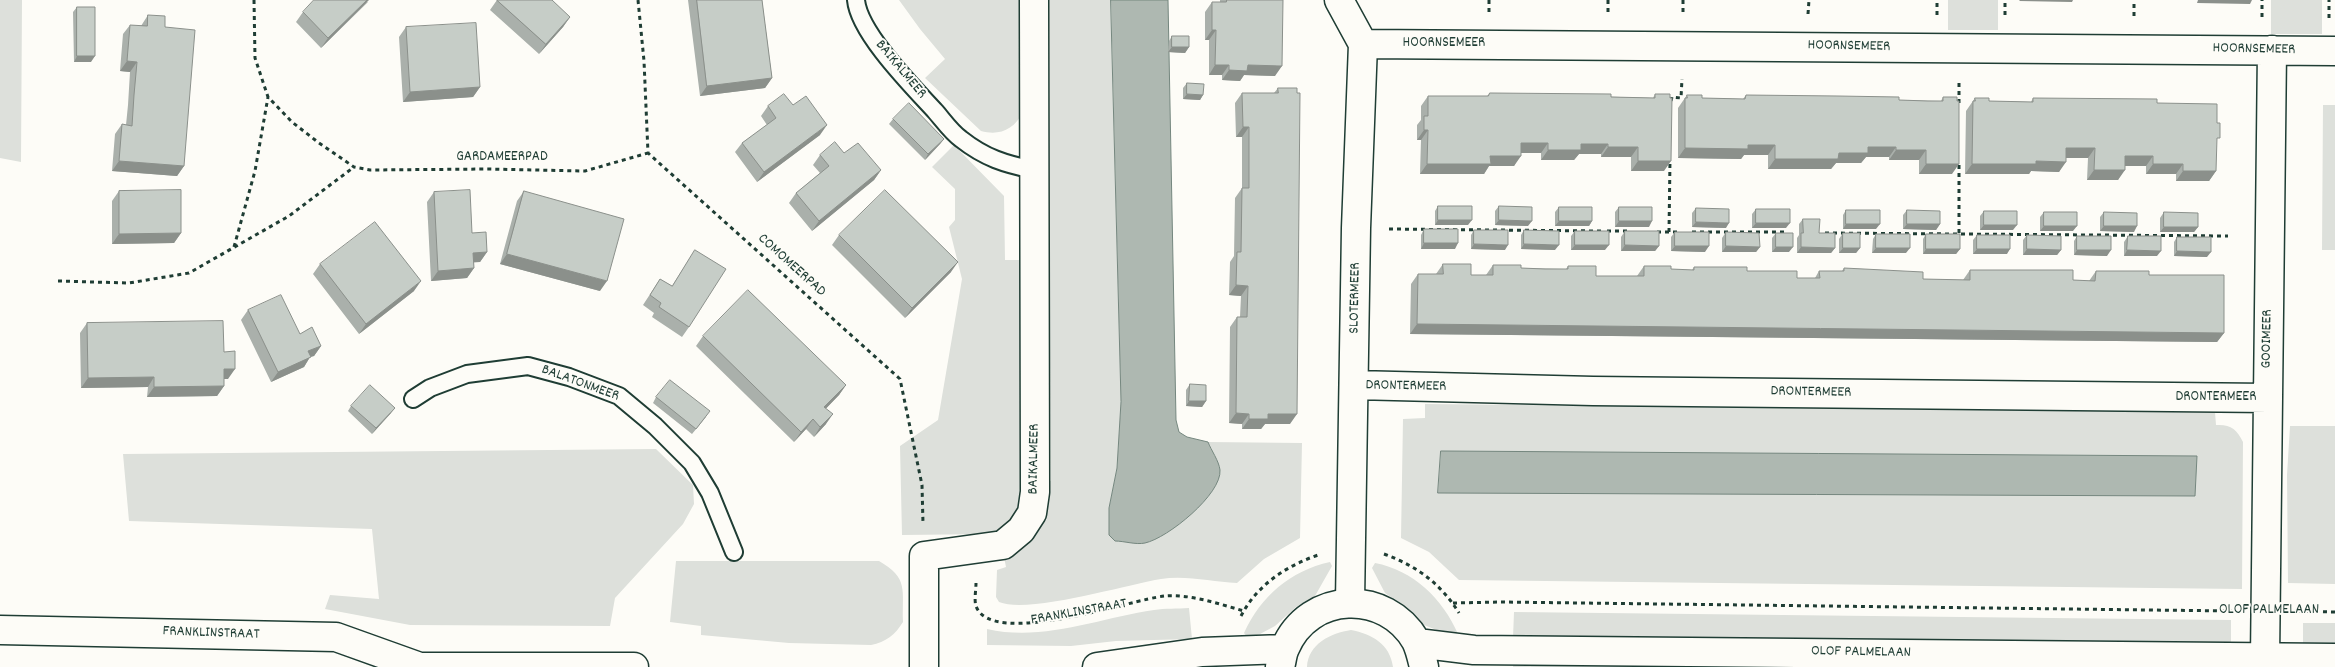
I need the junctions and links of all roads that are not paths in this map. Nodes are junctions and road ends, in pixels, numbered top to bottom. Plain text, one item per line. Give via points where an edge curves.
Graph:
1 (856, 0) edge
2 (1034, 0) edge
3 (1339, 0) edge
4 (1363, 44) junction
5 (2272, 50) junction
6 (2335, 51) edge
7 (1034, 170) junction
8 (1355, 386) junction
9 (2268, 398) junction
10 (413, 399) dead end
11 (734, 552) dead end
12 (1350, 602) junction
13 (0, 630) edge
14 (1420, 655) edge
15 (1282, 658) edge
16 (2265, 658) junction
17 (2335, 658) edge
18 (1738, 659) edge
19 (416, 667) edge
20 (599, 667) edge
21 (634, 667) edge
22 (924, 667) edge
23 (1097, 667) edge

1 - 7 lane, BAIKALMEER via 877,42 899,72 960,139 998,162
2 - 7 street, BAIKALMEER
3 - 4 street
4 - 5 street, HOORNSEMEER
4 - 8 street, SLOTERMEER via 1356,228
5 - 6 street, HOORNSEMEER
5 - 9 street, GOOIMEER
7 - 22 street, BAIKALMEER via 1035,492 1032,513 1021,530 1003,544 924,556
8 - 9 street, DRONTERMEER
8 - 12 street, SLOTERMEER
9 - 16 street, GOOIMEER
10 - 11 lane, BALATONMEER via 430,388 467,374 528,366 619,396 692,463 710,493
12 - 14 street via 1371,605 1390,613 1405,626
12 - 15 street via 1329,606 1310,616 1295,631
13 - 19 street, FRANKLINSTRAAT via 336,637
14 - 18 street, OLOF PALMELAAN via 1474,650
15 - 23 street via 1202,652
16 - 17 street, OLOF PALMELAAN
16 - 18 street, OLOF PALMELAAN
19 - 20 street, FRANKLINSTRAAT
20 - 21 street, FRANKLINSTRAAT

